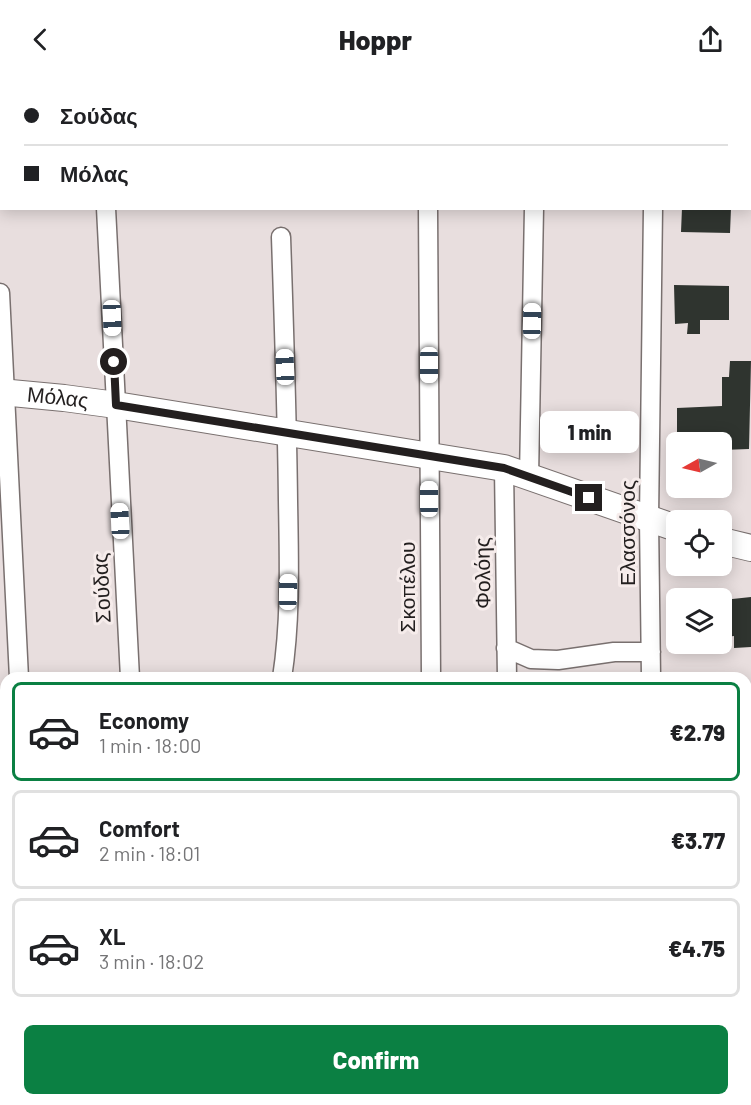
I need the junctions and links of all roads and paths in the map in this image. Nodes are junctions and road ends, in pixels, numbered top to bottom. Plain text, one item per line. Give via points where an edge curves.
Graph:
1 (106, 210) edge
2 (428, 210) edge
3 (534, 210) edge
4 (653, 210) edge
5 (281, 237) dead end
6 (0, 293) edge
7 (2, 392) edge
8 (116, 405) junction
9 (287, 432) junction
10 (429, 454) junction
11 (504, 468) junction
12 (529, 477) junction
13 (649, 519) junction
14 (666, 525) edge
15 (732, 543) edge
16 (751, 548) edge
17 (506, 648) junction
18 (651, 652) junction
19 (19, 672) edge
20 (129, 672) edge
21 (283, 672) edge
22 (431, 672) edge
23 (507, 672) edge
24 (651, 672) edge

1 - 8 street, Σούδας
2 - 10 street, Σκοπέλου
3 - 12 street
4 - 13 street, Ελασσόνος
5 - 9 street
6 - 7 street
7 - 8 street, Μόλας
7 - 19 street
8 - 9 street, Μόλας
8 - 20 street, Σούδας
9 - 10 street, Μόλας
9 - 21 street via 288,610
10 - 11 street, Μόλας
10 - 22 street, Σκοπέλου
11 - 12 street, Μόλας
11 - 17 street, Φολόης
12 - 13 street, Μόλας
13 - 14 street, Μόλας
13 - 18 street, Ελασσόνος
15 - 16 street
17 - 18 street via 531,659 558,660 614,652
17 - 23 street, Φολόης
18 - 24 street, Ελασσόνος

